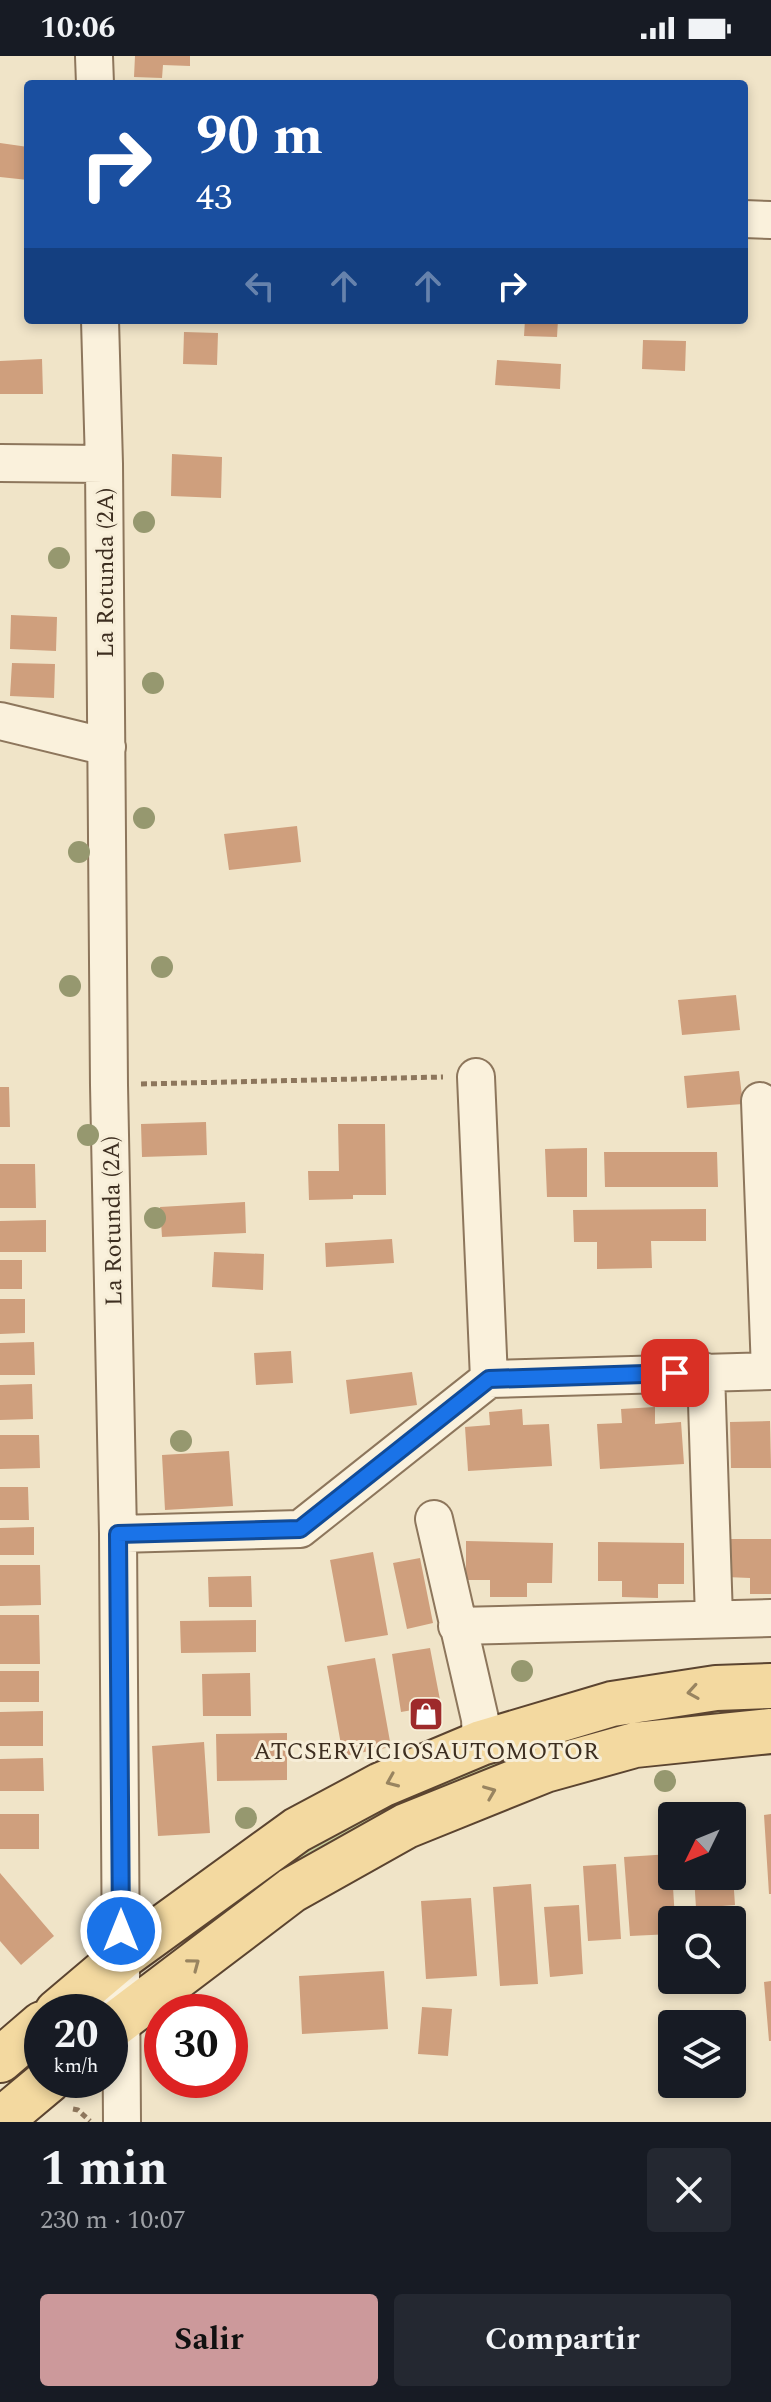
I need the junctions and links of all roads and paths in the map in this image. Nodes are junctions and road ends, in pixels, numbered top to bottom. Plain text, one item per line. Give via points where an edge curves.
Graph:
1 (94, 56) edge
2 (95, 80) edge
3 (748, 219) edge
4 (771, 220) edge
5 (100, 324) edge
6 (0, 463) edge
7 (104, 464) junction
8 (0, 721) edge
9 (107, 747) junction
10 (476, 1077) joint
11 (109, 1085) junction
12 (760, 1101) dead end
13 (771, 1371) edge
14 (706, 1372) junction
15 (489, 1379) junction
16 (434, 1519) dead end
17 (118, 1534) junction
18 (714, 1618) junction
19 (771, 1618) edge
20 (457, 1626) junction
21 (771, 1686) edge
22 (771, 1731) edge
23 (481, 1743) junction
24 (122, 1957) junction
25 (78, 1994) edge
26 (119, 1994) edge
27 (128, 2015) edge
28 (24, 2039) edge
29 (0, 2060) edge
30 (27, 2098) edge
31 (121, 2098) edge
32 (0, 2121) edge
33 (122, 2122) edge

1 - 2 street
3 - 4 street
5 - 7 street, La Rotunda (2A)
6 - 7 street
7 - 9 street, La Rotunda (2A)
8 - 9 street
9 - 11 street, La Rotunda (2A)
10 - 11 path
10 - 15 street
11 - 17 street, La Rotunda (2A)
12 - 13 street
13 - 14 street
14 - 15 street
14 - 18 street
15 - 17 street via 300,1529
16 - 20 street
17 - 24 street, La Rotunda (2A)
18 - 19 street
18 - 20 street
20 - 23 street
21 -> 23 main road via 716,1688 612,1704
27 -> 22 main road via 292,1890 406,1826 545,1770 635,1745
23 -> 24 main road via 381,1785 297,1830
24 - 25 main road
24 - 26 street, La Rotunda (2A)
28 - 29 main road
30 - 32 main road
31 - 33 street, La Rotunda (2A)

